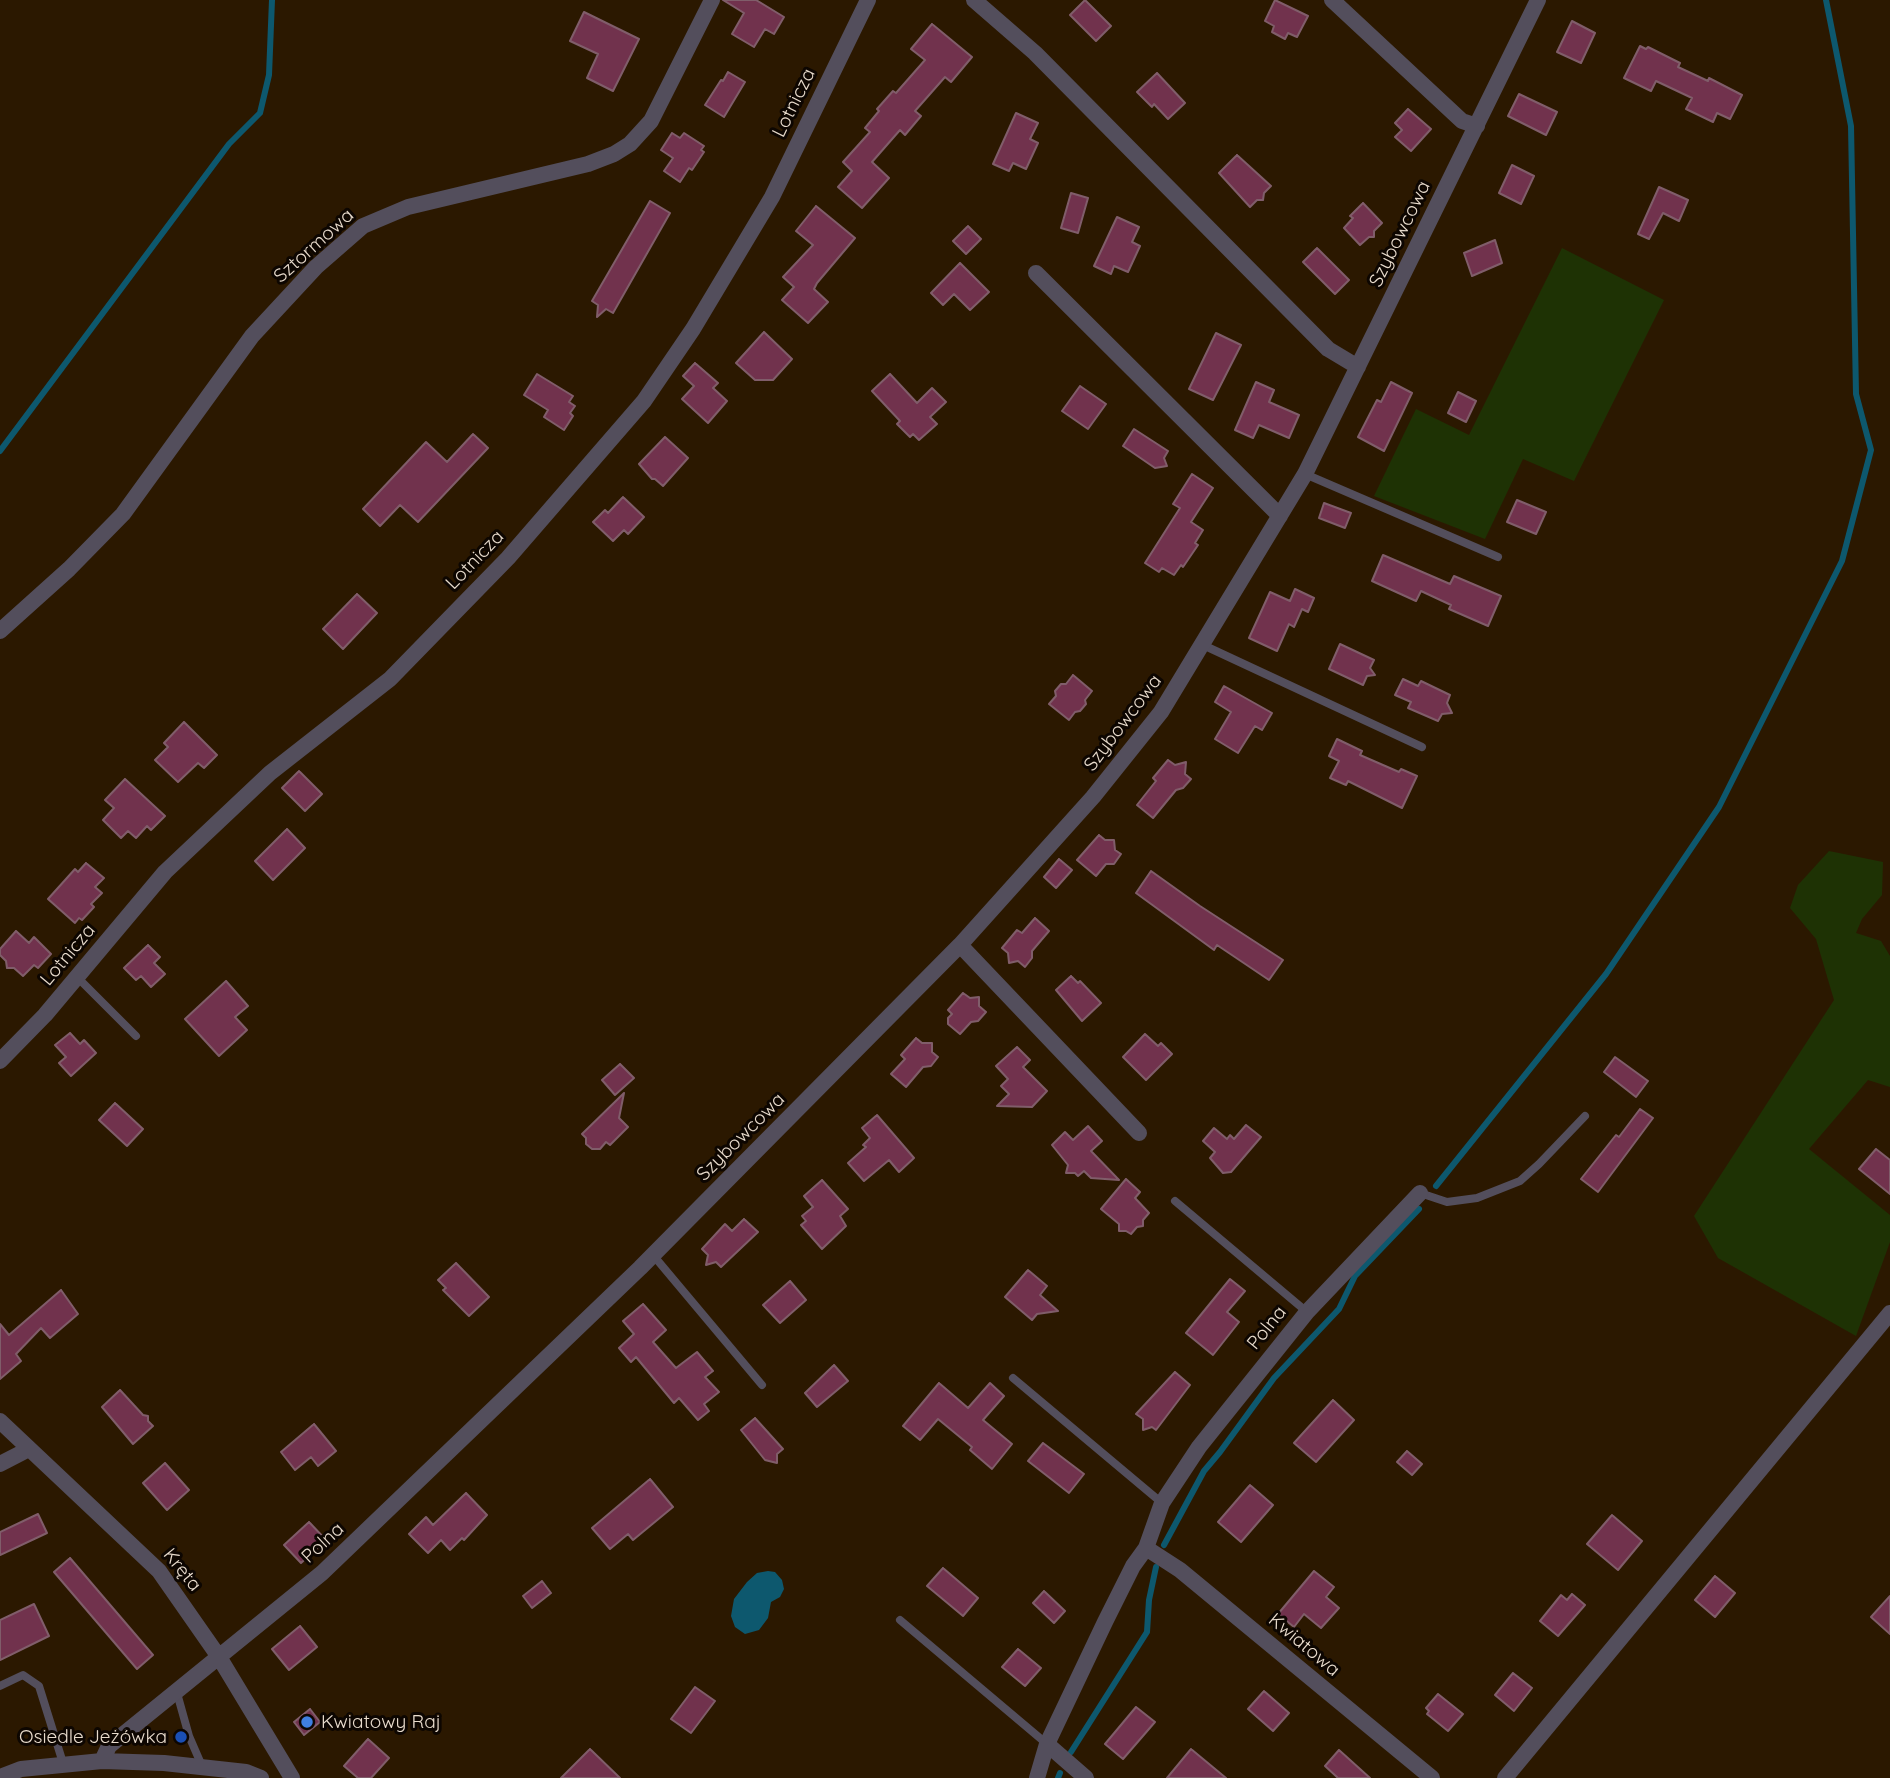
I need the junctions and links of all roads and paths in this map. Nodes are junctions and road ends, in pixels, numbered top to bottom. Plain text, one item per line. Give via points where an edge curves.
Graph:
1 (712, 0) edge
2 (868, 0) edge
3 (974, 0) edge
4 (1332, 0) edge
5 (1538, 0) edge
6 (1477, 126) junction
7 (1036, 273) dead end
8 (1358, 367) junction
9 (1305, 474) junction
10 (1280, 516) junction
11 (1498, 557) dead end
12 (0, 631) edge
13 (1203, 645) junction
14 (1422, 747) dead end
15 (960, 946) junction
16 (77, 978) junction
17 (136, 1036) dead end
18 (0, 1060) edge
19 (1585, 1116) dead end
20 (1139, 1133) dead end
21 (1420, 1193) joint
22 (1175, 1201) dead end
23 (653, 1255) junction
24 (1307, 1312) junction
25 (1890, 1313) edge
26 (564, 1342) joint
27 (1013, 1378) dead end
28 (762, 1385) dead end
29 (0, 1421) edge
30 (29, 1449) junction
31 (0, 1464) edge
32 (1162, 1503) junction
33 (1146, 1548) junction
34 (900, 1620) dead end
35 (219, 1657) junction
36 (0, 1686) edge
37 (177, 1693) junction
38 (1047, 1744) junction
39 (102, 1761) junction
40 (63, 1763) junction
41 (203, 1767) junction
42 (0, 1777) edge
43 (261, 1778) edge
44 (292, 1778) edge
45 (1037, 1778) edge
46 (1086, 1778) edge
47 (1432, 1778) edge
48 (1505, 1778) edge

1 - 12 street, Sztormowa via 651,121 630,144 588,164 408,207 363,226 335,250 252,336 122,514
2 - 16 street, Lotnicza via 772,197 644,401 508,558 390,679 270,774 165,872
3 - 8 street via 1035,52 1328,349
4 - 6 street via 1462,121
5 - 6 street, Szybowcowa
6 - 8 street, Szybowcowa
7 - 10 street
8 - 9 street, Szybowcowa
9 - 10 street, Szybowcowa
9 - 11 lane
10 - 13 street, Szybowcowa
13 - 14 lane
13 - 15 street, Szybowcowa via 1161,712 1093,797
15 - 20 street
15 - 23 street, Szybowcowa
16 - 17 lane
16 - 18 street, Lotnicza
19 - 21 lane via 1520,1181 1477,1198 1447,1202
21 - 24 street, Polna
22 - 24 lane
23 - 26 street, Szybowcowa
23 - 28 lane
24 - 32 street, Polna via 1199,1447
25 - 48 street
26 - 35 street, Polna via 323,1573
27 - 32 lane
29 - 30 street, Kręta
30 - 31 street
30 - 35 street, Kręta via 159,1572
32 - 33 street, Polna
33 - 38 street, Polna
33 - 47 street, Kwiatowa via 1180,1570
34 - 38 lane
35 - 37 street, Polna
35 - 44 street, Kręta
36 - 40 lane via 23,1675 39,1686
37 - 39 street, Polna via 108,1746
37 - 41 lane
38 - 45 street, Polna
38 - 46 street
39 - 40 street
39 - 41 street
40 - 42 street
41 - 43 street

